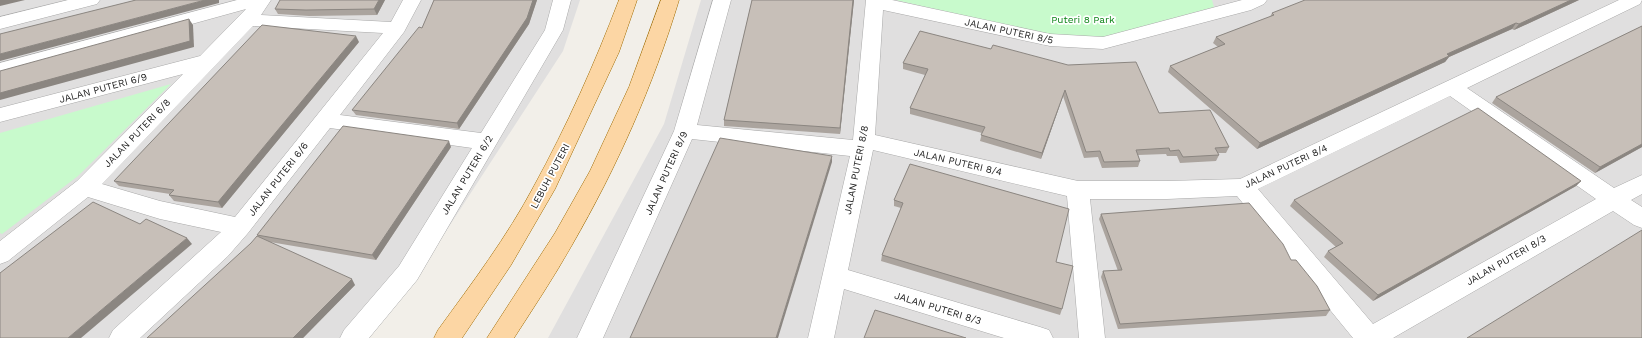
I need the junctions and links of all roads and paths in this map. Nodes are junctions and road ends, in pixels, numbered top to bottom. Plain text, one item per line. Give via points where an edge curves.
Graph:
1 (91, 0) edge
2 (258, 0) edge
3 (262, 0) edge
4 (412, 0) edge
5 (562, 0) edge
6 (628, 0) edge
7 (722, 0) edge
8 (875, 1) edge
9 (669, 2) edge
10 (1246, 2) edge
11 (1633, 2) edge
12 (39, 7) edge
13 (248, 20) junction
14 (0, 23) edge
15 (397, 28) junction
16 (207, 60) junction
17 (0, 70) edge
18 (1451, 87) junction
19 (0, 115) edge
20 (325, 120) junction
21 (685, 131) junction
22 (487, 142) junction
23 (863, 145) junction
24 (1642, 183) edge
25 (85, 187) junction
26 (1243, 187) junction
27 (1078, 190) junction
28 (1612, 199) junction
29 (1642, 219) edge
30 (240, 226) junction
31 (0, 254) edge
32 (835, 276) junction
33 (122, 338) edge
34 (353, 338) edge
35 (447, 338) edge
36 (500, 338) edge
37 (590, 338) edge
38 (821, 338) edge
39 (1040, 338) edge
40 (1092, 338) edge
41 (1369, 338) edge

1 - 12 street
2 - 17 street
3 - 13 street, JALAN PUTERI 6/8
4 - 15 street, JALAN PUTERI 6/6
5 - 22 street, JALAN PUTERI 6/2 via 554,30
6 - 35 main road, LEBUH PUTERI via 603,67 544,190 503,258
7 - 21 street, JALAN PUTERI 8/9
8 - 10 street, JALAN PUTERI 8/5 via 1050,40 1103,43
8 - 23 street, JALAN PUTERI 8/8
9 - 36 main road via 650,61 618,138 572,226
11 - 18 street, JALAN PUTERI 8/4
12 - 14 street
13 - 15 street
13 - 16 street, JALAN PUTERI 6/8
15 - 20 street, JALAN PUTERI 6/6
16 - 19 street, JALAN PUTERI 6/9
16 - 25 street, JALAN PUTERI 6/8
18 - 26 street, JALAN PUTERI 8/4
18 - 28 street
20 - 22 street
20 - 30 street, JALAN PUTERI 6/6
21 - 23 street, JALAN PUTERI 8/4
21 - 37 street, JALAN PUTERI 8/9
22 - 34 street, JALAN PUTERI 6/2 via 408,273
23 - 27 street, JALAN PUTERI 8/4
23 - 32 street, JALAN PUTERI 8/8
24 - 28 street, JALAN PUTERI 8/3
25 - 30 street via 160,210
25 - 31 street, JALAN PUTERI 6/8
26 - 27 street, JALAN PUTERI 8/4
26 - 41 street
27 - 40 street
28 - 29 street
28 - 41 street, JALAN PUTERI 8/3
30 - 33 street, JALAN PUTERI 6/6 via 220,249
32 - 38 street, JALAN PUTERI 8/8
32 - 39 street, JALAN PUTERI 8/3

